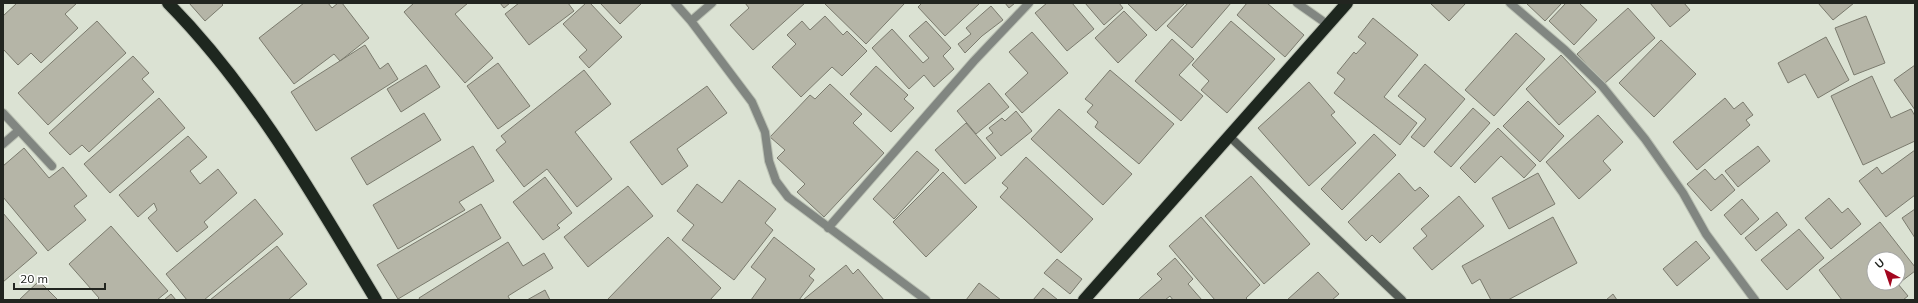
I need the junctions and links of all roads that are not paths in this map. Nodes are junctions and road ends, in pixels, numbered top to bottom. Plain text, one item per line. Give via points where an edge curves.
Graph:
1 (168, 3) edge
2 (675, 3) edge
3 (712, 3) edge
4 (1029, 3) edge
5 (1296, 3) edge
6 (1347, 3) edge
7 (1510, 3) edge
8 (691, 21) junction
9 (1327, 24) junction
10 (3, 113) edge
11 (18, 131) junction
12 (1229, 136) junction
13 (3, 144) edge
14 (52, 166) dead end
15 (828, 228) junction
16 (376, 300) edge
17 (926, 300) edge
18 (1084, 300) edge
19 (1402, 300) edge
20 (1756, 300) edge

1 - 16 highway via 191,26 262,119
2 - 8 street
3 - 8 street
4 - 15 street via 974,61
5 - 9 street
6 - 9 highway
7 - 20 street via 1602,86 1641,133 1683,193 1706,234
8 - 15 street via 752,102 765,132 769,161 776,181 788,197
9 - 12 highway
10 - 11 street
11 - 13 street
11 - 14 street
12 - 18 highway
12 - 19 main road
15 - 17 street

